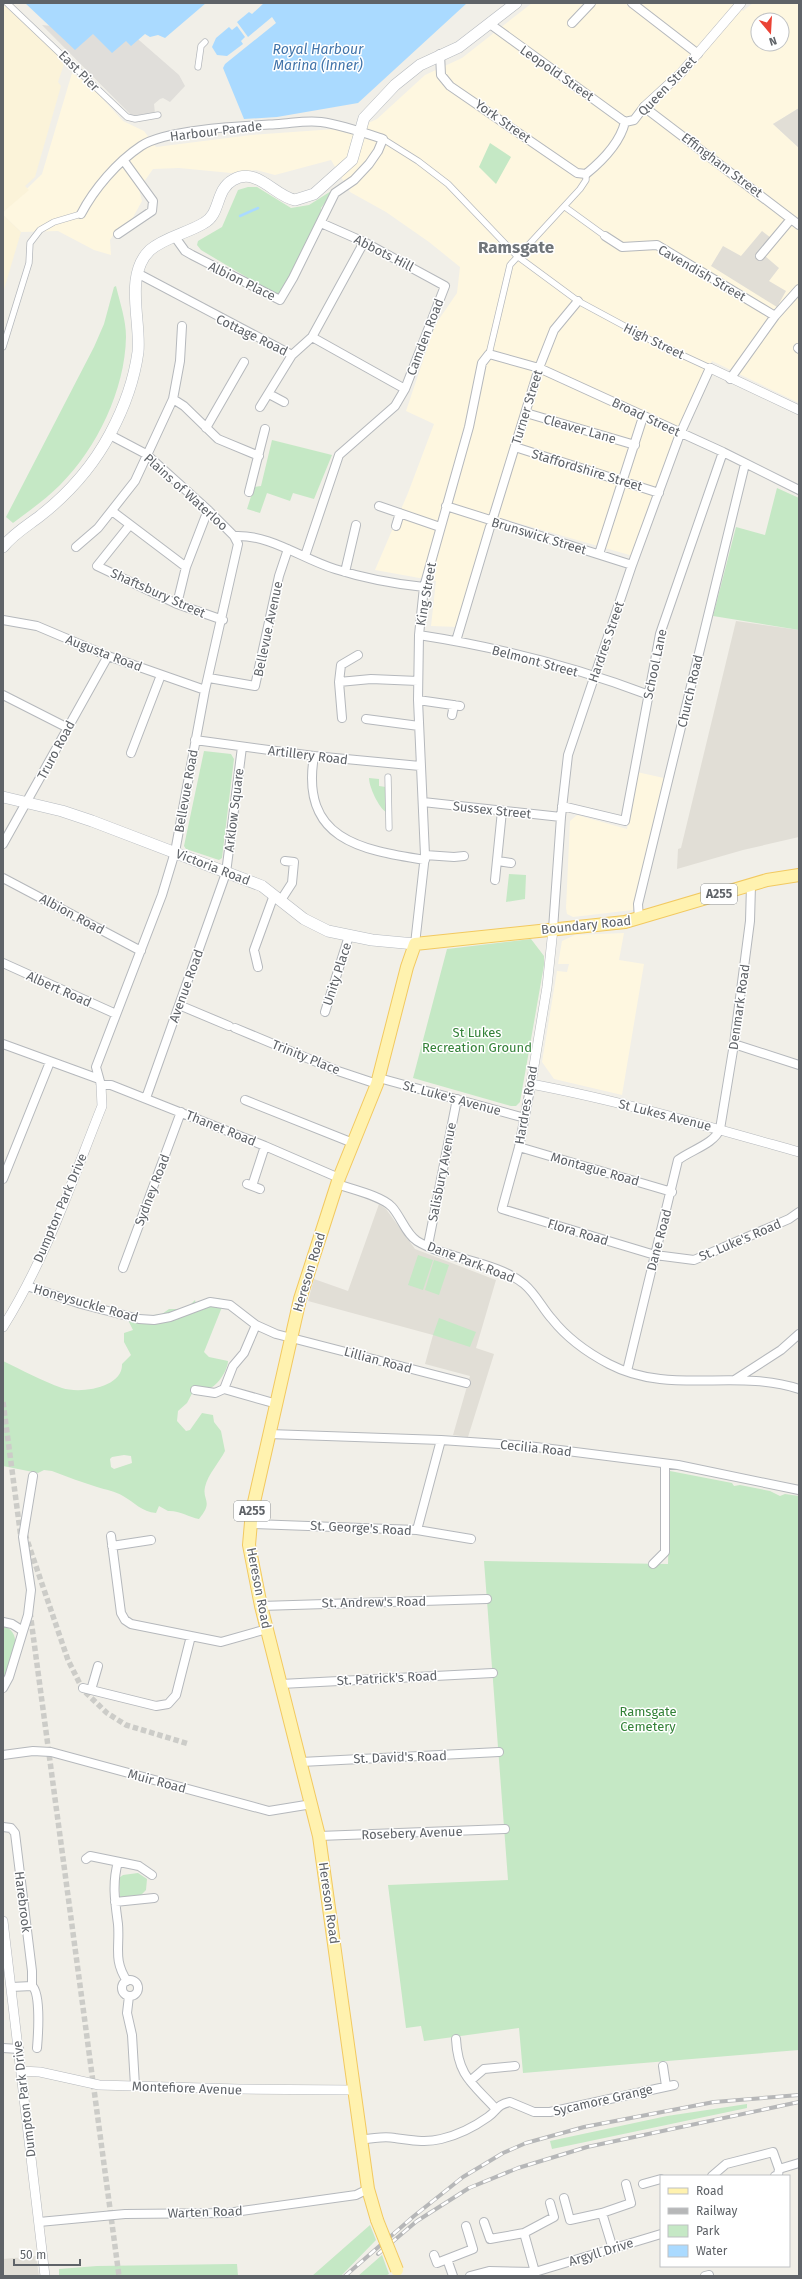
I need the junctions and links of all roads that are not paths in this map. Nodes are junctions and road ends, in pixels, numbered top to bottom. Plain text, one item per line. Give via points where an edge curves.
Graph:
1 (7, 3) edge
2 (516, 3) edge
3 (591, 3) edge
4 (632, 3) edge
5 (739, 4) edge
6 (572, 23) dead end
7 (490, 24) junction
8 (205, 42) dead end
9 (440, 54) junction
10 (698, 54) junction
11 (198, 67) dead end
12 (644, 107) junction
13 (158, 115) dead end
14 (625, 122) junction
15 (359, 130) junction
16 (383, 139) junction
17 (124, 161) junction
18 (586, 174) junction
19 (565, 207) junction
20 (81, 214) joint
21 (792, 219) junction
22 (321, 222) junction
23 (799, 225) edge
24 (118, 234) dead end
25 (605, 236) joint
26 (175, 237) junction
27 (364, 242) junction
28 (517, 256) junction
29 (760, 256) dead end
30 (137, 273) junction
31 (445, 286) joint
32 (799, 289) edge
33 (578, 301) junction
34 (775, 316) junction
35 (182, 326) dead end
36 (312, 337) junction
37 (3, 347) edge
38 (489, 354) junction
39 (292, 356) junction
40 (244, 362) dead end
41 (539, 368) junction
42 (710, 368) junction
43 (730, 379) junction
44 (405, 389) junction
45 (268, 394) junction
46 (173, 399) junction
47 (284, 402) dead end
48 (260, 407) dead end
49 (799, 410) edge
50 (526, 413) junction
51 (643, 417) junction
52 (206, 428) junction
53 (266, 429) dead end
54 (680, 434) junction
55 (110, 435) junction
56 (635, 445) junction
57 (515, 447) junction
58 (723, 452) junction
59 (146, 454) junction
60 (259, 456) junction
61 (744, 464) junction
62 (624, 481) junction
63 (799, 490) edge
64 (249, 492) dead end
65 (659, 493) junction
66 (379, 506) dead end
67 (446, 506) junction
68 (208, 510) junction
69 (112, 511) junction
70 (400, 513) junction
71 (491, 524) junction
72 (356, 525) dead end
73 (129, 526) junction
74 (396, 526) dead end
75 (440, 527) junction
76 (234, 536) junction
77 (3, 547) edge
78 (76, 547) dead end
79 (288, 549) junction
80 (600, 554) junction
81 (306, 556) junction
82 (632, 565) junction
83 (186, 567) junction
84 (345, 572) junction
85 (424, 587) junction
86 (177, 604) junction
87 (3, 620) edge
88 (223, 620) junction
89 (419, 635) junction
90 (456, 641) junction
91 (358, 655) dead end
92 (108, 656) junction
93 (161, 675) junction
94 (594, 676) junction
95 (209, 678) junction
96 (339, 682) junction
97 (418, 682) junction
98 (205, 690) junction
99 (3, 695) edge
100 (649, 695) junction
101 (418, 700) junction
102 (452, 715) dead end
103 (342, 718) dead end
104 (366, 719) dead end
105 (419, 726) junction
106 (68, 728) junction
107 (196, 740) junction
108 (242, 747) junction
109 (131, 753) dead end
110 (314, 756) junction
111 (420, 766) junction
112 (388, 777) dead end
113 (3, 798) edge
114 (28, 802) junction
115 (423, 802) junction
116 (562, 806) junction
117 (502, 811) junction
118 (561, 818) junction
119 (389, 828) dead end
120 (3, 844) edge
121 (175, 852) junction
122 (464, 856) dead end
123 (425, 858) junction
124 (285, 861) dead end
125 (498, 861) junction
126 (511, 863) dead end
127 (226, 873) junction
128 (799, 875) edge
129 (3, 878) edge
130 (495, 880) dead end
131 (751, 885) junction
132 (277, 897) junction
133 (639, 919) junction
134 (553, 929) junction
135 (349, 936) junction
136 (415, 944) junction
137 (141, 951) junction
138 (3, 963) edge
139 (258, 967) dead end
140 (179, 1005) junction
141 (325, 1012) dead end
142 (116, 1014) junction
143 (3, 1044) edge
144 (734, 1044) junction
145 (50, 1062) junction
146 (799, 1065) edge
147 (378, 1081) junction
148 (100, 1082) junction
149 (531, 1084) junction
150 (146, 1098) junction
151 (457, 1099) junction
152 (245, 1100) dead end
153 (181, 1112) junction
154 (525, 1118) junction
155 (720, 1129) junction
156 (353, 1143) junction
157 (265, 1146) junction
158 (519, 1147) junction
159 (799, 1152) edge
160 (3, 1179) edge
161 (338, 1181) junction
162 (253, 1186) dead end
163 (672, 1192) junction
164 (502, 1209) joint
165 (799, 1212) edge
166 (428, 1246) junction
167 (655, 1255) junction
168 (123, 1268) dead end
169 (27, 1286) junction
170 (256, 1325) junction
171 (3, 1327) edge
172 (799, 1334) edge
173 (291, 1336) junction
174 (627, 1372) junction
175 (736, 1379) junction
176 (466, 1383) dead end
177 (224, 1389) junction
178 (799, 1389) edge
179 (195, 1390) dead end
180 (277, 1404) junction
181 (269, 1434) junction
182 (440, 1440) junction
183 (665, 1464) junction
184 (33, 1476) dead end
185 (799, 1490) edge
186 (251, 1524) junction
187 (417, 1530) junction
188 (111, 1536) dead end
189 (471, 1538) dead end
190 (151, 1540) dead end
191 (112, 1546) junction
192 (653, 1564) dead end
193 (487, 1599) dead end
194 (261, 1606) junction
195 (3, 1622) edge
196 (267, 1629) junction
197 (22, 1631) junction
198 (191, 1636) junction
199 (98, 1666) dead end
200 (493, 1674) dead end
201 (281, 1684) junction
202 (3, 1688) edge
203 (499, 1752) dead end
204 (3, 1755) edge
205 (301, 1762) junction
206 (312, 1804) junction
207 (3, 1828) edge
208 (504, 1829) dead end
209 (319, 1836) junction
210 (86, 1859) dead end
211 (118, 1862) junction
212 (152, 1875) dead end
213 (154, 1898) dead end
214 (115, 1902) junction
215 (3, 1921) edge
216 (127, 1982) junction
217 (32, 1986) junction
218 (11, 1987) junction
219 (129, 1996) junction
220 (456, 2039) dead end
221 (3, 2048) edge
222 (37, 2048) dead end
223 (19, 2049) junction
224 (515, 2066) dead end
225 (662, 2066) dead end
226 (21, 2071) junction
227 (470, 2081) junction
228 (135, 2086) junction
229 (354, 2090) junction
230 (495, 2108) junction
231 (361, 2140) junction
232 (799, 2163) edge
233 (777, 2172) edge
234 (713, 2175) edge
235 (660, 2179) edge
236 (626, 2184) dead end
237 (643, 2184) dead end
238 (368, 2189) junction
239 (564, 2198) dead end
240 (550, 2202) dead end
241 (602, 2213) junction
242 (39, 2222) junction
243 (484, 2222) dead end
244 (466, 2226) dead end
245 (524, 2233) junction
246 (660, 2234) edge
247 (613, 2248) junction
248 (434, 2255) dead end
249 (447, 2259) junction
250 (535, 2272) junction
251 (398, 2273) edge
252 (45, 2276) edge
253 (453, 2276) edge
254 (470, 2276) edge

1 - 13 street, East Pier via 127,117 135,119
2 - 7 main road
3 - 6 street
4 - 10 street
5 - 10 street, Queen Street
7 - 9 main road via 459,47
7 - 14 street, Leopold Street
8 - 11 street via 201,46
9 - 15 main road via 420,65 395,85 364,118
9 - 18 street, York Street via 441,75 450,86 577,173
10 - 12 street, Queen Street
12 - 14 street, Queen Street via 634,120
12 - 21 street, Effingham Street
14 - 18 street, Queen Street via 619,138
15 - 16 street, Harbour Parade
15 - 17 street, Harbour Parade via 320,122 218,128 162,138 142,145
15 - 26 main road via 352,160 314,194 295,200 278,193 261,180 248,176 235,178 223,188 210,220
16 - 22 street via 369,164 354,180 335,194
16 - 28 street, High Street via 448,184
17 - 20 street, Harbour Parade via 92,194
17 - 24 street via 152,201 152,211
18 - 19 street, Queen Street via 586,180
19 - 25 street, Cavendish Street
19 - 28 street, Queen Street
20 - 37 street via 54,222 40,230 30,243 29,263
21 - 23 street, Effingham Street
21 - 29 street
22 - 26 street, Albion Place via 280,300 185,251
22 - 27 street, Abbots Hill
25 - 34 street, Cavendish Street via 622,246 657,245
26 - 30 main road via 150,250
27 - 31 street, Abbots Hill
27 - 36 street, Cottage Road
28 - 33 street, High Street
28 - 38 street, King Street via 510,265
30 - 39 street, Cottage Road
30 - 55 main road via 138,351 130,388
31 - 44 street, Camden Road
32 - 34 street
33 - 41 street, Turner Street via 554,330
33 - 42 street, High Street via 656,343
34 - 43 street
35 - 46 street via 180,361
36 - 39 street, Cottage Road
36 - 44 street
38 - 41 street, Broad Street
38 - 67 street, King Street via 482,363 469,427 451,496
39 - 45 street
40 - 52 street
41 - 50 street, Turner Street
41 - 51 street, Broad Street
42 - 43 street, High Street
42 - 54 street, Hardres Street
43 - 49 street, High Street
44 - 81 street, Camden Road via 395,406 339,455
45 - 47 street
45 - 48 street
46 - 52 street via 184,406
46 - 59 street
50 - 56 street, Cleaver Lane
50 - 57 street, Turner Street
51 - 54 street, Broad Street
51 - 56 street
52 - 60 street via 230,445
53 - 60 street
54 - 58 street, Broad Street
54 - 65 street, Hardres Street
55 - 59 street, Plains of Waterloo
55 - 77 main road via 84,474 69,490
56 - 62 street
57 - 62 street, Staffordshire Street
57 - 71 street, Turner Street
58 - 61 street, Broad Street
58 - 100 street, School Lane via 660,634
59 - 68 street, Plains of Waterloo
59 - 69 street via 135,481
60 - 64 street
61 - 63 street, Broad Street
61 - 133 street, Church Road via 638,904
62 - 65 street, Staffordshire Street
62 - 80 street
65 - 82 street, Hardres Street
66 - 70 street
67 - 71 street, Brunswick Street
67 - 75 street, King Street
68 - 76 street, Plains of Waterloo
68 - 83 street
69 - 73 street
69 - 78 street via 98,528
70 - 74 street
70 - 75 street
71 - 80 street, Brunswick Street
71 - 90 street, Turner Street
72 - 84 street
73 - 83 street
73 - 86 street, Shaftsbury Street via 97,566
75 - 85 street, King Street
76 - 79 street, Plains of Waterloo via 246,535
76 - 88 street, Bellevue Road via 238,544
79 - 81 street, Plains of Waterloo
79 - 95 street, Bellevue Avenue via 279,576 256,686
80 - 82 street, Brunswick Street
81 - 84 street, Plains of Waterloo
82 - 94 street, Hardres Street
83 - 86 street
84 - 85 street, Plains of Waterloo
85 - 89 street, King Street
86 - 88 street, Shaftsbury Street
87 - 92 street, Augusta Road via 37,626
88 - 95 street, Bellevue Road
89 - 90 street, Belmont Street
89 - 97 street, King Street
90 - 94 street, Belmont Street
91 - 96 street via 341,665
92 - 93 street, Augusta Road
92 - 106 street, Truro Road
93 - 98 street, Augusta Road
93 - 109 street
94 - 100 street, Belmont Street
94 - 116 street, Hardres Street via 568,755
95 - 98 street, Bellevue Road
96 - 97 street via 371,679
96 - 103 street
97 - 101 street, King Street
98 - 107 street, Bellevue Road
99 - 106 street
100 - 116 street, School Lane via 625,821
101 - 102 street via 457,705
101 - 105 street, King Street
104 - 105 street
105 - 111 street, King Street
106 - 114 street, Truro Road
107 - 108 street, Artillery Road
107 - 121 street, Bellevue Road
108 - 110 street, Artillery Road
108 - 127 street, Arklow Square
110 - 111 street, Artillery Road
110 - 123 street via 313,798 318,812 337,834 371,850
111 - 115 street, King Street
112 - 119 street
113 - 114 main road, Victoria Road
114 - 120 street, Truro Road
114 - 121 main road, Victoria Road via 92,821
115 - 117 street, Sussex Street
115 - 123 street, King Street
116 - 118 street, Hardres Street
117 - 118 street, Sussex Street
117 - 125 street
118 - 134 street, Hardres Street
121 - 127 main road, Victoria Road
121 - 137 street, Bellevue Road
122 - 123 street
123 - 136 street, King Street
124 - 132 street via 294,862 292,883
125 - 126 street
125 - 130 street
127 - 132 main road, Victoria Road via 262,886
127 - 140 street, Avenue Road
128 - 131 main road, Boundary Road / A255
129 - 137 street, Albion Road
131 - 133 main road, Boundary Road / A255
131 - 144 street, Denmark Road via 751,918
132 - 135 main road, Victoria Road via 316,926
132 - 139 street via 254,950
133 - 134 main road, Boundary Road / A255 via 611,925
134 - 136 main road, Boundary Road / A255
134 - 149 street, Hardres Road via 547,988
135 - 136 main road, Victoria Road
135 - 141 street, Unity Place
136 - 147 main road, Hereson Road / A255
137 - 142 street, Bellevue Road
138 - 142 street, Albert Road
140 - 147 street, Trinity Place via 338,1071
140 - 150 street, Avenue Road
142 - 148 street, Bellevue Road via 96,1067
143 - 145 street, Thanet Road
144 - 146 street
144 - 155 street, Denmark Road
145 - 148 street, Thanet Road
145 - 160 street
147 - 151 street, St. Luke's Avenue
147 - 156 main road, Hereson Road / A255
148 - 150 street, Thanet Road
148 - 169 street, Dumpton Park Drive via 102,1106
149 - 154 street, Hardres Road
149 - 155 street, St Lukes Avenue
150 - 153 street, Thanet Road
151 - 154 street, St. Luke's Avenue
151 - 166 street, Salisbury Avenue
152 - 156 street
153 - 157 street, Thanet Road
153 - 168 street, Sydney Road
154 - 158 street, Hardres Road
155 - 159 street, St Lukes Avenue
155 - 163 street, Dane Road via 708,1142 678,1160
156 - 161 main road, Hereson Road / A255
157 - 161 street, Thanet Road
157 - 162 street
158 - 163 street, Montague Road
158 - 164 street, Hardres Road
161 - 166 street, Dane Park Road via 388,1204 412,1236
161 - 173 main road, Hereson Road / A255 via 308,1273
163 - 167 street, Dane Road
164 - 167 street, Flora Road
165 - 167 street, St. Luke's Road via 789,1219 694,1260
166 - 174 street, Dane Park Road via 523,1283 552,1319 576,1342
167 - 174 street, Dane Road
169 - 170 street, Honeysuckle Road via 81,1304 154,1320 170,1317 210,1302 230,1305
169 - 171 street, Dumpton Park Drive
170 - 173 street, Honeysuckle Road via 276,1334
170 - 177 street via 244,1353 233,1366
172 - 175 street via 781,1350
173 - 176 street, Lillian Road
173 - 180 main road, Hereson Road / A255
174 - 175 street, Dane Park Road via 667,1381
175 - 178 street, Dane Park Road via 768,1382
177 - 179 street via 215,1392
177 - 180 street
180 - 181 main road, Hereson Road / A255
181 - 182 street, Cecilia Road
181 - 186 main road, Hereson Road / A255
182 - 183 street, Cecilia Road via 528,1446
182 - 187 street
183 - 185 street, Cecilia Road
183 - 192 street via 665,1552
184 - 197 street via 23,1538 31,1590 28,1615
186 - 187 street, St. George's Road
186 - 194 main road, Hereson Road / A255 via 249,1545
187 - 189 street, St. George's Road
188 - 191 street
190 - 191 street
191 - 198 street via 121,1613 125,1620 131,1624
193 - 194 street, St. Andrew's Road
194 - 196 main road, Hereson Road / A255
195 - 197 street via 12,1624
196 - 198 street via 220,1642
196 - 201 main road, Hereson Road / A255
197 - 202 street via 10,1677
198 - 199 street via 176,1695 168,1704 156,1706 87,1689
200 - 201 street, St. Patrick's Road
201 - 205 main road, Hereson Road / A255
203 - 205 street, St. David's Road
204 - 206 street, Muir Road via 33,1751 51,1752 269,1811
205 - 206 main road, Hereson Road / A255
206 - 209 main road, Hereson Road / A255
207 - 217 street, Harebrook via 11,1828 15,1833
208 - 209 street, Rosebery Avenue
209 - 229 main road, Hereson Road / A255
210 - 211 street via 90,1856
211 - 212 street via 139,1866
211 - 214 street via 113,1885
213 - 214 street
214 - 216 street via 118,1926 117,1955
215 - 218 street, Dumpton Park Drive
216 - 219 street via 123,1989
216 - 219 street via 134,1982 138,1989 134,1995
217 - 218 street
217 - 222 street, Harebrook via 35,1990 38,2014
218 - 223 street, Dumpton Park Drive
219 - 228 street via 127,2013 132,2035
220 - 227 street via 459,2064
221 - 223 street
223 - 226 street, Dumpton Park Drive
224 - 227 street via 484,2069
225 - 230 street, Sycamore Grange via 670,2085 550,2112 534,2112 510,2102
226 - 228 street, Montefiore Avenue via 40,2072 90,2084
226 - 242 street, Dumpton Park Drive
227 - 230 street
228 - 229 street, Montefiore Avenue
229 - 231 main road, Hereson Road / A255
230 - 231 street via 478,2124 441,2139 413,2141 378,2137
231 - 238 main road, Hereson Road / A255
232 - 233 street
233 - 234 street via 773,2152 726,2164
235 - 237 street
236 - 241 street via 631,2203
238 - 242 street, Warten Road via 356,2195 227,2213 125,2214
238 - 251 main road, Hereson Road / A255, bridge
239 - 241 street via 570,2220
240 - 245 street via 554,2217
241 - 247 street
242 - 252 street, Dumpton Park Drive
243 - 245 street via 490,2239
244 - 249 street via 473,2249
245 - 250 street
246 - 247 street, Argyll Drive
247 - 250 street, Argyll Drive
248 - 249 street via 437,2263
249 - 253 street
250 - 254 street, Argyll Drive via 489,2272

